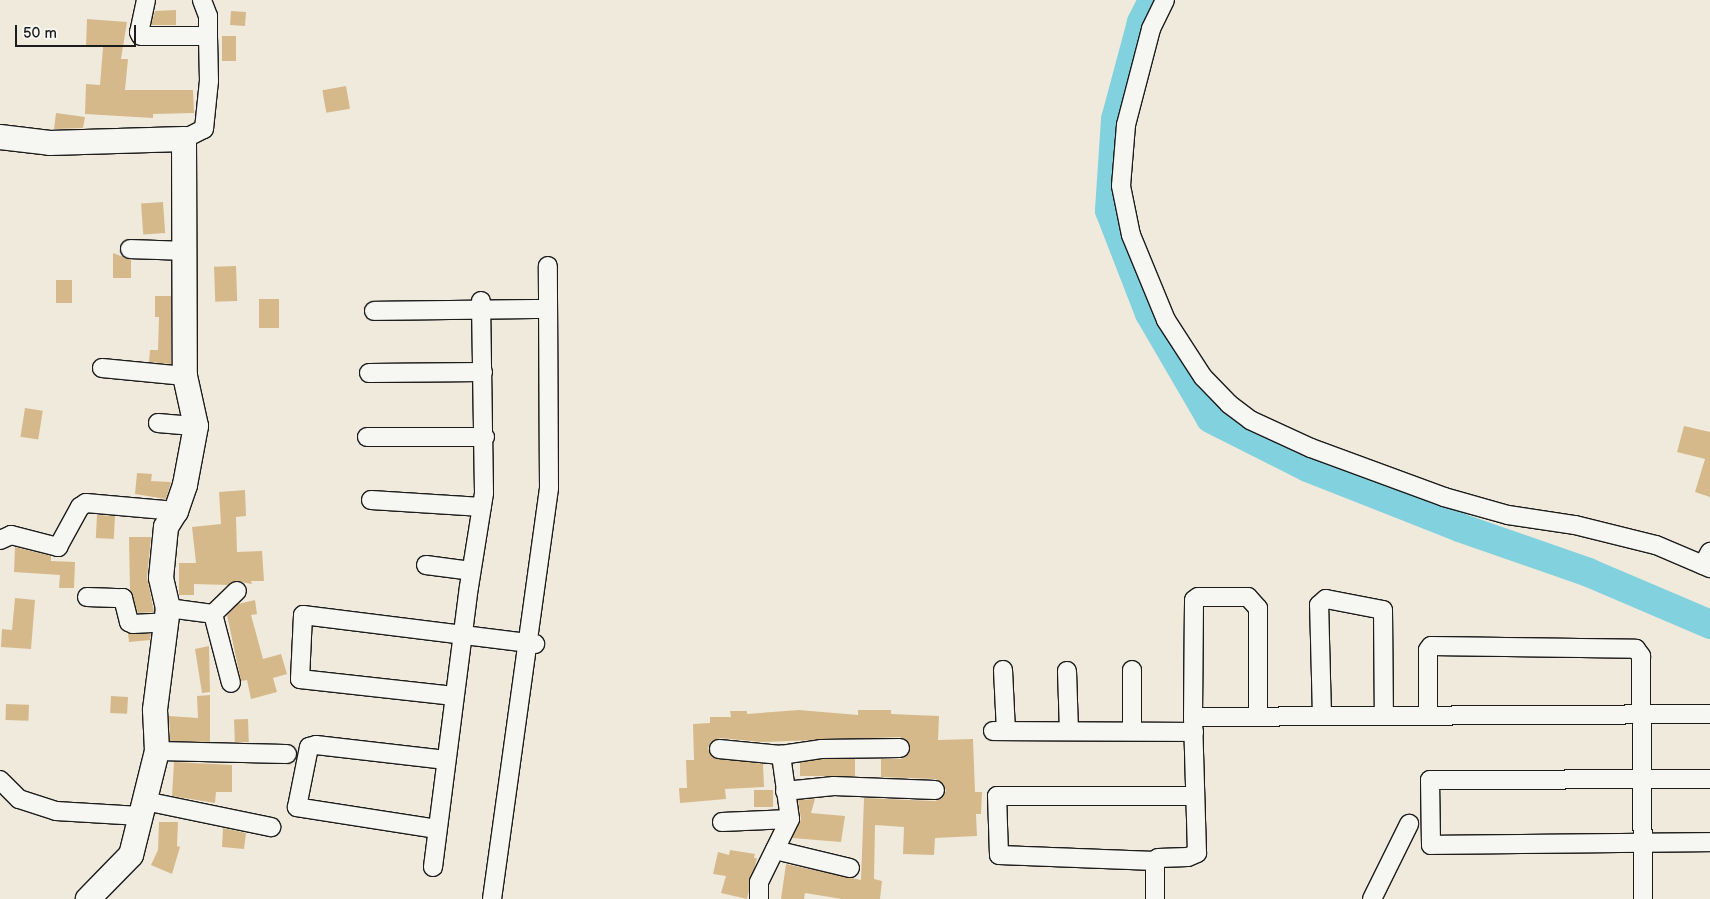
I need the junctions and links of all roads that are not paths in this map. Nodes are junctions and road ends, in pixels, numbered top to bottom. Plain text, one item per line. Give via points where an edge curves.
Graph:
1 (146, 0) edge
2 (202, 0) edge
3 (1165, 0) edge
4 (208, 36) junction
5 (0, 137) edge
6 (184, 139) junction
7 (130, 250) dead end
8 (186, 251) junction
9 (548, 266) dead end
10 (481, 305) junction
11 (547, 309) junction
12 (374, 311) dead end
13 (102, 368) dead end
14 (483, 372) junction
15 (369, 373) dead end
16 (185, 376) junction
17 (158, 423) dead end
18 (196, 426) junction
19 (367, 436) dead end
20 (485, 436) junction
21 (371, 500) dead end
22 (482, 506) junction
23 (176, 510) junction
24 (0, 540) edge
25 (1708, 562) edge
26 (426, 565) dead end
27 (471, 571) junction
28 (237, 591) dead end
29 (87, 597) dead end
30 (213, 614) junction
31 (167, 615) junction
32 (462, 634) junction
33 (532, 644) junction
34 (1003, 670) dead end
35 (1132, 670) dead end
36 (1067, 671) dead end
37 (231, 683) dead end
38 (454, 696) junction
39 (1642, 713) junction
40 (1710, 714) edge
41 (1384, 715) junction
42 (1428, 715) junction
43 (1258, 716) junction
44 (1322, 716) junction
45 (1193, 724) junction
46 (1069, 731) junction
47 (1132, 731) junction
48 (900, 748) dead end
49 (719, 749) dead end
50 (157, 751) junction
51 (287, 754) dead end
52 (781, 754) junction
53 (446, 760) junction
54 (1642, 779) junction
55 (1710, 779) edge
56 (0, 780) edge
57 (935, 790) dead end
58 (784, 791) junction
59 (1195, 796) junction
60 (143, 808) junction
61 (790, 819) junction
62 (722, 822) dead end
63 (1409, 824) dead end
64 (272, 827) dead end
65 (437, 829) junction
66 (1710, 842) edge
67 (1643, 843) junction
68 (775, 850) junction
69 (1155, 861) junction
70 (432, 867) dead end
71 (850, 868) dead end
72 (88, 899) edge
73 (492, 899) edge
74 (759, 899) edge
75 (1155, 899) edge
76 (1372, 899) edge
77 (1643, 899) edge

1 - 4 street via 139,32 141,36
2 - 4 street via 208,16
3 - 25 street via 1151,29 1126,125 1121,186 1131,235 1166,320 1203,378 1250,420 1312,448 1444,497 1508,514 1575,525
4 - 6 street via 209,81 204,129
5 - 6 street via 50,143
6 - 8 street
7 - 8 street
8 - 16 street
9 - 11 street
10 - 11 street
10 - 12 street
10 - 14 street
11 - 33 street via 549,488
13 - 16 street
14 - 15 street
14 - 20 street
16 - 18 street
17 - 18 street
18 - 23 street via 194,447
19 - 20 street
20 - 22 street
21 - 22 street
22 - 27 street
23 - 24 street via 86,503 80,506 58,547 11,535
23 - 31 street via 166,527 162,566
26 - 27 street
27 - 32 street
28 - 30 street
29 - 31 street via 123,598 129,622 133,624
30 - 31 street
30 - 37 street
31 - 50 street via 155,710
32 - 33 street
32 - 38 street
32 - 38 street via 302,615 300,679
33 - 73 street
34 - 46 street via 999,731
35 - 47 street
36 - 46 street
38 - 53 street
39 - 40 street
39 - 42 street
39 - 42 street via 1641,656 1636,650 1430,646
39 - 54 street
41 - 42 street
41 - 44 street
41 - 44 street via 1383,610 1326,599 1319,605
43 - 44 street
43 - 45 street
43 - 45 street via 1258,608 1248,597 1198,597 1194,600
45 - 47 street
45 - 59 street
46 - 47 street
48 - 52 street via 821,749
49 - 52 street
50 - 51 street
50 - 60 street
52 - 58 street
53 - 65 street
53 - 65 street via 316,745 309,747 297,807
54 - 55 street
54 - 67 street
54 - 67 street via 1430,780 1430,845
56 - 60 street via 19,799 56,811
57 - 58 street via 834,786
58 - 61 street
59 - 69 street via 1197,853
59 - 69 street via 997,796 999,855
60 - 64 street
60 - 72 street via 127,862
61 - 62 street
61 - 68 street
63 - 76 street
65 - 70 street
66 - 67 street
67 - 77 street
68 - 71 street
68 - 74 street via 759,882
69 - 75 street

